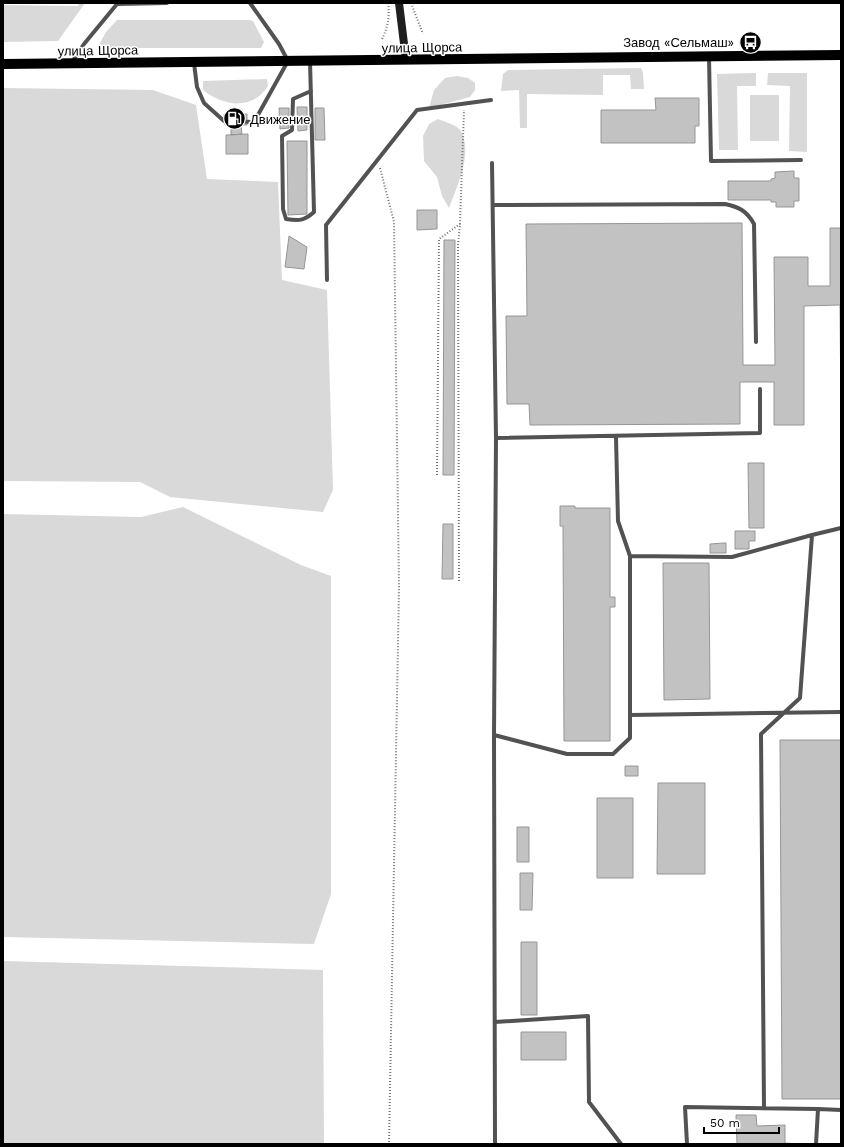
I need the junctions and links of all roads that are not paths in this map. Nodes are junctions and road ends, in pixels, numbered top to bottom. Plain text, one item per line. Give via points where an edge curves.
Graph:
1 (167, 3) edge
2 (250, 3) edge
3 (399, 3) edge
4 (841, 55) edge
5 (709, 56) junction
6 (406, 60) junction
7 (288, 61) junction
8 (310, 61) junction
9 (193, 62) junction
10 (71, 63) junction
11 (3, 64) edge
12 (311, 91) junction
13 (491, 100) dead end
14 (802, 160) dead end
15 (492, 163) dead end
16 (493, 205) junction
17 (328, 280) dead end
18 (756, 342) dead end
19 (760, 389) dead end
20 (616, 437) junction
21 (496, 438) junction
22 (841, 528) edge
23 (812, 535) junction
24 (630, 556) junction
25 (841, 712) edge
26 (784, 713) junction
27 (630, 715) junction
28 (494, 735) junction
29 (495, 1022) junction
30 (764, 1108) junction
31 (818, 1109) junction
32 (841, 1110) edge
33 (495, 1144) edge
34 (621, 1144) edge
35 (687, 1144) edge
36 (816, 1144) edge

1 - 10 lane via 117,4
2 - 7 lane
3 - 6 main road
4 - 5 main road, улица Щорса
5 - 6 main road, улица Щорса
5 - 14 lane via 711,161
6 - 8 main road, улица Щорса
7 - 8 main road, улица Щорса
7 - 9 main road, улица Щорса
7 - 9 lane via 254,122 224,121 204,103 197,88
8 - 12 lane
9 - 10 main road, улица Щорса
10 - 11 main road, улица Щорса
12 - 12 lane via 314,212 305,220 298,221 286,219 283,209 282,136 292,130 293,99
13 - 17 lane via 417,110 326,225
15 - 16 lane
16 - 18 lane via 737,206 749,214 754,224
16 - 21 lane
19 - 20 lane via 760,433
20 - 21 lane
20 - 24 lane via 618,521
21 - 28 lane
22 - 23 lane
23 - 24 lane via 732,557
23 - 26 lane via 800,698
24 - 27 lane
25 - 26 lane
26 - 27 lane
26 - 30 lane via 761,734
27 - 28 lane via 630,738 613,754 567,754
28 - 29 lane
29 - 33 lane
29 - 34 lane via 588,1016 589,1102
30 - 31 lane
30 - 35 lane via 685,1107
31 - 32 lane
31 - 36 lane

